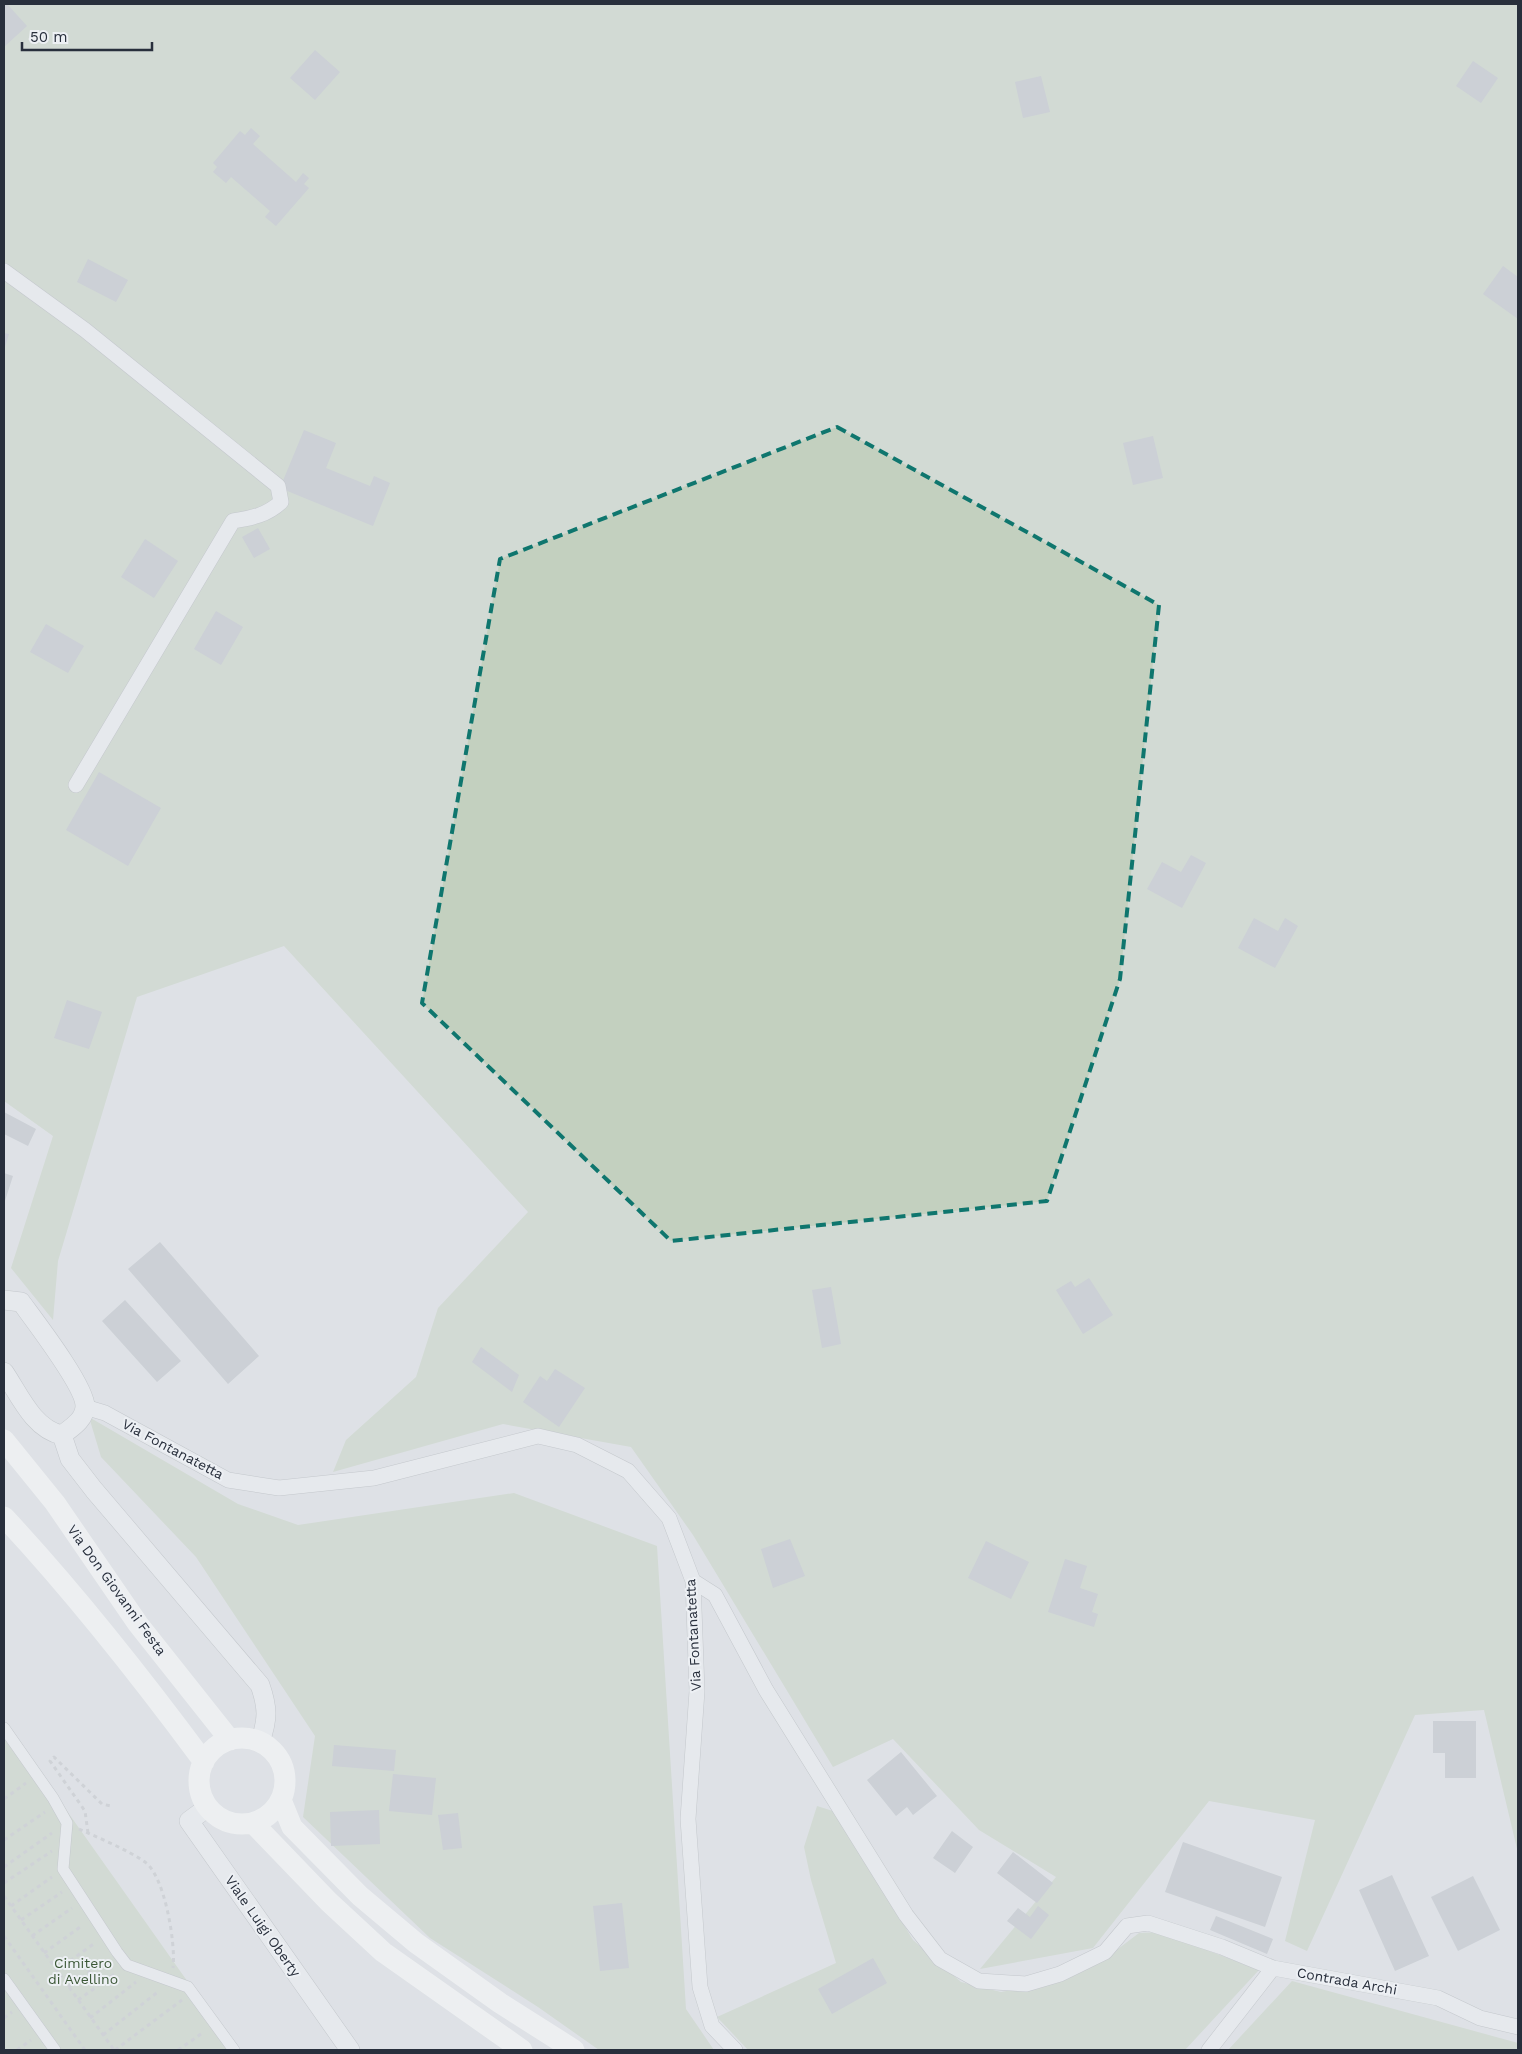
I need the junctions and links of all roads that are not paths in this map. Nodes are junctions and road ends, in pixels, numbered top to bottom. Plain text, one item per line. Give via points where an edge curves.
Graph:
1 (4, 272) edge
2 (76, 785) dead end
3 (6, 1297) edge
4 (4, 1372) edge
5 (85, 1407) junction
6 (62, 1435) junction
7 (4, 1440) edge
8 (4, 1517) edge
9 (693, 1581) junction
10 (4, 1728) edge
11 (230, 1740) junction
12 (260, 1742) junction
13 (204, 1762) junction
14 (281, 1800) junction
15 (208, 1807) junction
16 (254, 1823) junction
17 (1273, 1968) junction
18 (4, 1979) edge
19 (1518, 2027) edge
20 (55, 2050) edge
21 (234, 2050) edge
22 (350, 2050) edge
23 (522, 2050) edge
24 (574, 2050) edge
25 (736, 2050) edge
26 (1209, 2050) edge

1 - 2 street via 85,330 278,486 281,502 270,512 233,521
3 - 5 street via 20,1302 28,1312 82,1393
4 - 6 street via 40,1425 51,1433
5 - 6 street via 82,1418
5 - 9 street, Via Fontanatetta via 105,1413 228,1480 279,1488 374,1478 538,1436 577,1445 628,1471 669,1518
6 - 12 street via 70,1459 94,1490 260,1685 267,1722
7 - 11 main road, Via Don Giovanni Festa via 55,1503 138,1624
8 - 13 main road via 75,1597
9 - 17 street, Contrada Archi via 715,1596 776,1707 906,1916 940,1959 979,1981 1026,1984 1060,1974 1105,1952 1127,1926 1148,1923
9 - 25 street, Via Fontanatetta via 697,1690 688,1819 700,1988 712,2026
10 - 21 street via 67,1823 63,1869 117,1952 127,1965 188,1987
11 - 12 main road
11 - 13 main road via 215,1748
12 - 14 main road via 275,1755 284,1773 285,1787
13 - 15 main road via 199,1785
14 - 16 main road via 270,1814
14 - 24 main road via 292,1827 360,1896 416,1943 500,2003
15 - 16 main road via 228,1822
15 - 22 street, Viale Luigi Oberty via 189,1821
16 - 23 main road via 329,1902 383,1952
17 - 19 street, Contrada Archi via 1438,1998 1480,2018
17 - 26 street
18 - 20 street

